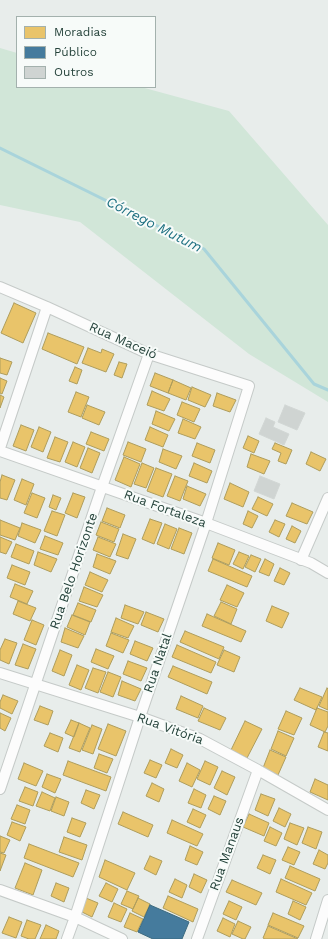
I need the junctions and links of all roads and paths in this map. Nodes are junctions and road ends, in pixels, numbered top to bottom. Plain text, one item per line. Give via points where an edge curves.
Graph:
1 (0, 287) edge
2 (47, 307) junction
3 (150, 354) junction
4 (250, 386) joint
5 (0, 449) edge
6 (102, 487) junction
7 (328, 498) edge
8 (206, 523) junction
9 (301, 560) junction
10 (328, 573) edge
11 (0, 673) edge
12 (36, 685) junction
13 (140, 717) junction
14 (258, 770) junction
15 (0, 789) edge
16 (328, 810) edge
17 (0, 890) edge
18 (328, 900) edge
19 (75, 917) junction
20 (67, 939) edge
21 (122, 939) edge
22 (197, 939) edge
23 (316, 939) edge

1 - 2 street, Rua Maceió
2 - 3 street, Rua Maceió
2 - 5 street
3 - 4 street, Rua Maceió
3 - 6 street, Rua Belo Horizonte
4 - 8 street, Rua Natal
5 - 6 street, Rua Fortaleza
6 - 8 street, Rua Fortaleza
6 - 12 street, Rua Belo Horizonte
7 - 9 street
8 - 9 street, Rua Fortaleza
8 - 13 street, Rua Natal
9 - 10 street, Rua Fortaleza
11 - 12 street, Rua Vitória
12 - 13 street, Rua Vitória
12 - 15 street, Rua Belo Horizonte
13 - 14 street, Rua Vitória via 200,738
13 - 19 street, Rua Natal
14 - 16 street, Rua Vitória
14 - 22 street, Rua Manaus
17 - 19 street
18 - 23 street
19 - 20 street, Rua Natal
19 - 21 street

